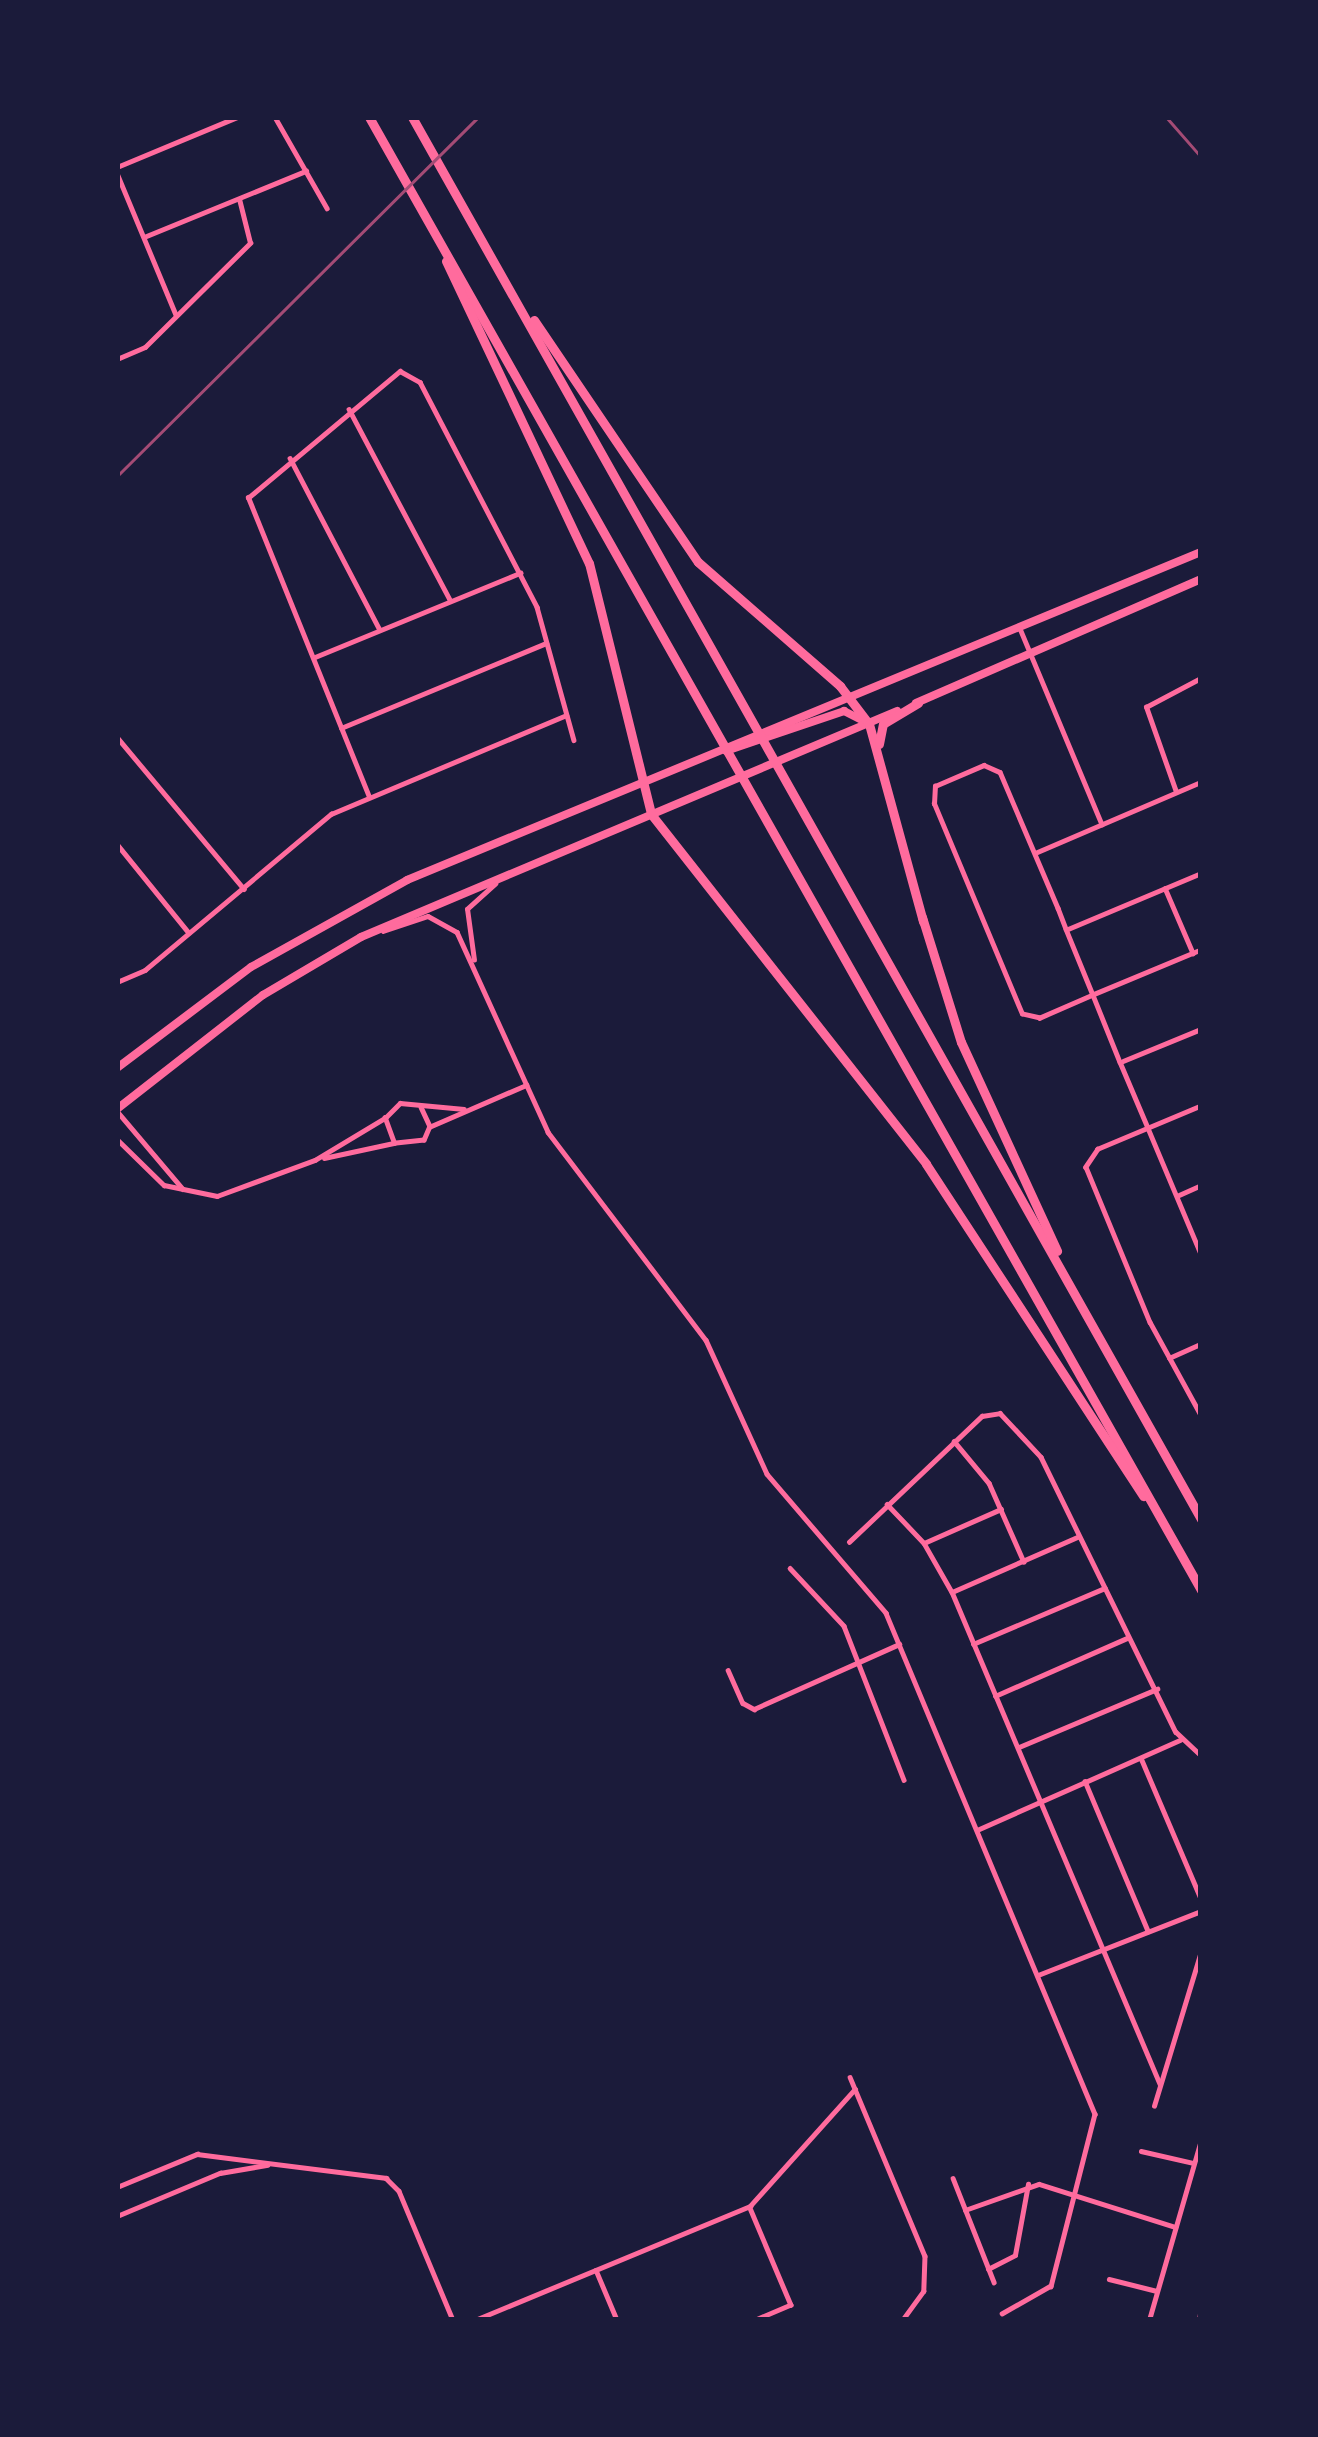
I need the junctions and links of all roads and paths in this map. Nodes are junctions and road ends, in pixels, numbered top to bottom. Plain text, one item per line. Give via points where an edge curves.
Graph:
1 (237, 117) edge
2 (275, 117) edge
3 (369, 117) edge
4 (412, 117) edge
5 (117, 170) edge
6 (306, 171) junction
7 (239, 199) junction
8 (327, 208) dead end
9 (437, 236) junction
10 (144, 238) junction
11 (488, 250) junction
12 (176, 315) junction
13 (117, 359) edge
14 (350, 409) junction
15 (290, 458) junction
16 (1201, 552) edge
17 (520, 572) junction
18 (1201, 579) edge
19 (451, 601) junction
20 (1018, 626) junction
21 (380, 630) junction
22 (547, 643) junction
23 (1031, 656) junction
24 (312, 658) junction
25 (1201, 678) edge
26 (849, 696) junction
27 (918, 703) junction
28 (568, 715) junction
29 (868, 724) junction
30 (341, 728) junction
31 (117, 737) edge
32 (574, 740) dead end
33 (695, 758) junction
34 (638, 781) junction
35 (1201, 782) edge
36 (1176, 793) junction
37 (369, 796) junction
38 (651, 814) junction
39 (1102, 824) junction
40 (117, 844) edge
41 (1035, 853) junction
42 (554, 854) junction
43 (1201, 873) edge
44 (1165, 888) junction
45 (244, 889) junction
46 (923, 922) junction
47 (1066, 929) junction
48 (189, 933) junction
49 (361, 938) junction
50 (1197, 952) edge
51 (475, 963) junction
52 (117, 982) edge
53 (1093, 995) junction
54 (1201, 1029) edge
55 (1120, 1062) junction
56 (117, 1068) edge
57 (526, 1085) junction
58 (1201, 1106) edge
59 (421, 1107) junction
60 (464, 1109) junction
61 (117, 1110) edge
62 (386, 1118) junction
63 (429, 1127) junction
64 (1148, 1128) junction
65 (117, 1139) edge
66 (394, 1144) junction
67 (315, 1160) junction
68 (1201, 1185) edge
69 (183, 1189) junction
70 (1176, 1196) junction
71 (1201, 1254) edge
72 (1059, 1262) junction
73 (1201, 1344) edge
74 (1168, 1358) junction
75 (1201, 1415) edge
76 (954, 1441) junction
77 (887, 1504) junction
78 (1001, 1509) junction
79 (1161, 1519) junction
80 (1201, 1519) edge
81 (1077, 1537) junction
82 (849, 1542) dead end
83 (925, 1543) junction
84 (1024, 1562) junction
85 (790, 1568) dead end
86 (1105, 1588) junction
87 (1201, 1590) edge
88 (952, 1592) junction
89 (1127, 1638) junction
90 (899, 1644) junction
91 (973, 1644) junction
92 (856, 1664) junction
93 (728, 1670) dead end
94 (1157, 1689) junction
95 (995, 1696) junction
96 (1180, 1740) junction
97 (1017, 1748) junction
98 (1201, 1755) edge
99 (1141, 1758) junction
100 (904, 1780) dead end
101 (1085, 1781) junction
102 (1040, 1802) junction
103 (977, 1830) junction
104 (1201, 1899) edge
105 (1201, 1911) edge
106 (1148, 1931) junction
107 (1101, 1949) junction
108 (1201, 1951) edge
109 (1038, 1975) junction
110 (850, 2077) dead end
111 (1160, 2084) junction
112 (855, 2089) junction
113 (1154, 2106) dead end
114 (1201, 2140) edge
115 (1141, 2151) dead end
116 (1194, 2163) junction
117 (273, 2165) junction
118 (953, 2179) dead end
119 (1028, 2184) junction
120 (117, 2188) edge
121 (1078, 2196) junction
122 (750, 2206) junction
123 (965, 2210) junction
124 (117, 2216) edge
125 (1175, 2227) junction
126 (988, 2269) junction
127 (596, 2270) junction
128 (1109, 2279) dead end
129 (994, 2282) dead end
130 (1157, 2291) junction
131 (1201, 2308) edge
132 (1002, 2314) dead end
133 (453, 2320) edge
134 (475, 2320) edge
135 (616, 2320) edge
136 (755, 2320) edge
137 (903, 2320) edge
138 (1149, 2320) edge
139 (1199, 2320) edge

1 - 5 street
2 - 6 street
3 - 9 highway
4 - 11 highway
5 - 10 street
6 - 7 street
6 - 8 street
7 - 10 street
7 - 12 street via 252,238
9 - 34 highway via 589,563 617,658
9 - 79 highway
10 - 12 street
11 - 26 highway via 698,562
11 - 72 highway
12 - 13 street via 146,347
14 - 15 street
14 - 17 street via 394,374 412,373
14 - 19 street
15 - 21 street
15 - 24 street via 248,498
16 - 20 main road
17 - 19 street
17 - 22 street
18 - 23 main road
19 - 21 street
20 - 23 street
20 - 26 main road
21 - 24 street
22 - 28 street
22 - 30 street
23 - 27 main road
23 - 39 street
24 - 30 street
25 - 36 street via 1146,707
26 - 29 highway
26 - 33 main road
27 - 29 main road
27 - 46 highway via 883,724 879,742
28 - 32 street
28 - 37 street
29 - 33 main road via 844,711
29 - 38 main road
29 - 46 highway
30 - 37 street
31 - 45 street
33 - 34 main road
34 - 38 highway
34 - 56 main road via 315,927
35 - 36 street
36 - 39 street
37 - 45 street via 331,814
38 - 42 main road
38 - 79 highway via 926,1165
39 - 41 street
40 - 48 street
41 - 47 street
41 - 53 street via 992,764 935,786 934,804 1022,1014 1040,1018
42 - 49 main road
42 - 51 street via 472,899 465,922
43 - 44 street
44 - 47 street
44 - 50 street
45 - 48 street
46 - 72 highway via 961,1042
47 - 53 street
48 - 52 street
49 - 51 street via 436,917 452,925
49 - 61 main road via 263,995
50 - 53 street
51 - 57 street
53 - 55 street
54 - 55 street
55 - 64 street
57 - 60 street
57 - 90 street via 548,1132 706,1340 766,1474 879,1600
58 - 64 street
59 - 60 street
59 - 62 street via 400,1103
59 - 63 street
60 - 63 street
61 - 69 street
62 - 66 street
62 - 67 street
63 - 66 street via 418,1145
64 - 70 street
64 - 74 street via 1097,1149 1086,1167
65 - 69 street via 152,1177
66 - 67 street
67 - 69 street via 232,1194
68 - 70 street
70 - 71 street
72 - 80 highway
73 - 74 street
74 - 75 street
76 - 77 street
76 - 78 street
76 - 81 street via 987,1412 1004,1415 1041,1456
77 - 82 street
77 - 83 street
78 - 83 street
78 - 84 street
79 - 87 highway
81 - 84 street
81 - 86 street
83 - 88 street
84 - 88 street
85 - 92 street via 839,1618
86 - 89 street
86 - 91 street
88 - 91 street
89 - 94 street
89 - 95 street
90 - 92 street
90 - 103 street
91 - 95 street
92 - 93 street via 750,1709
92 - 100 street
94 - 96 street
94 - 97 street
95 - 97 street
96 - 98 street
96 - 99 street
97 - 102 street
99 - 101 street
99 - 104 street
101 - 102 street
101 - 106 street
102 - 103 street
102 - 107 street
103 - 109 street
105 - 106 street
106 - 107 street
107 - 109 street
107 - 111 street
108 - 111 street
109 - 121 street via 1095,2114
110 - 112 street
111 - 113 street
112 - 122 street
112 - 137 street via 927,2265 924,2291
114 - 116 street
115 - 116 street
116 - 125 street
117 - 120 street via 197,2154
117 - 124 street via 220,2173
117 - 133 street via 394,2183
118 - 123 street
119 - 121 street
119 - 123 street
119 - 126 street via 1015,2254
121 - 125 street
121 - 132 street via 1047,2293
122 - 127 street
122 - 136 street via 790,2305
123 - 126 street
125 - 130 street
126 - 129 street
127 - 134 street
127 - 135 street
128 - 130 street
130 - 138 street
131 - 139 street

